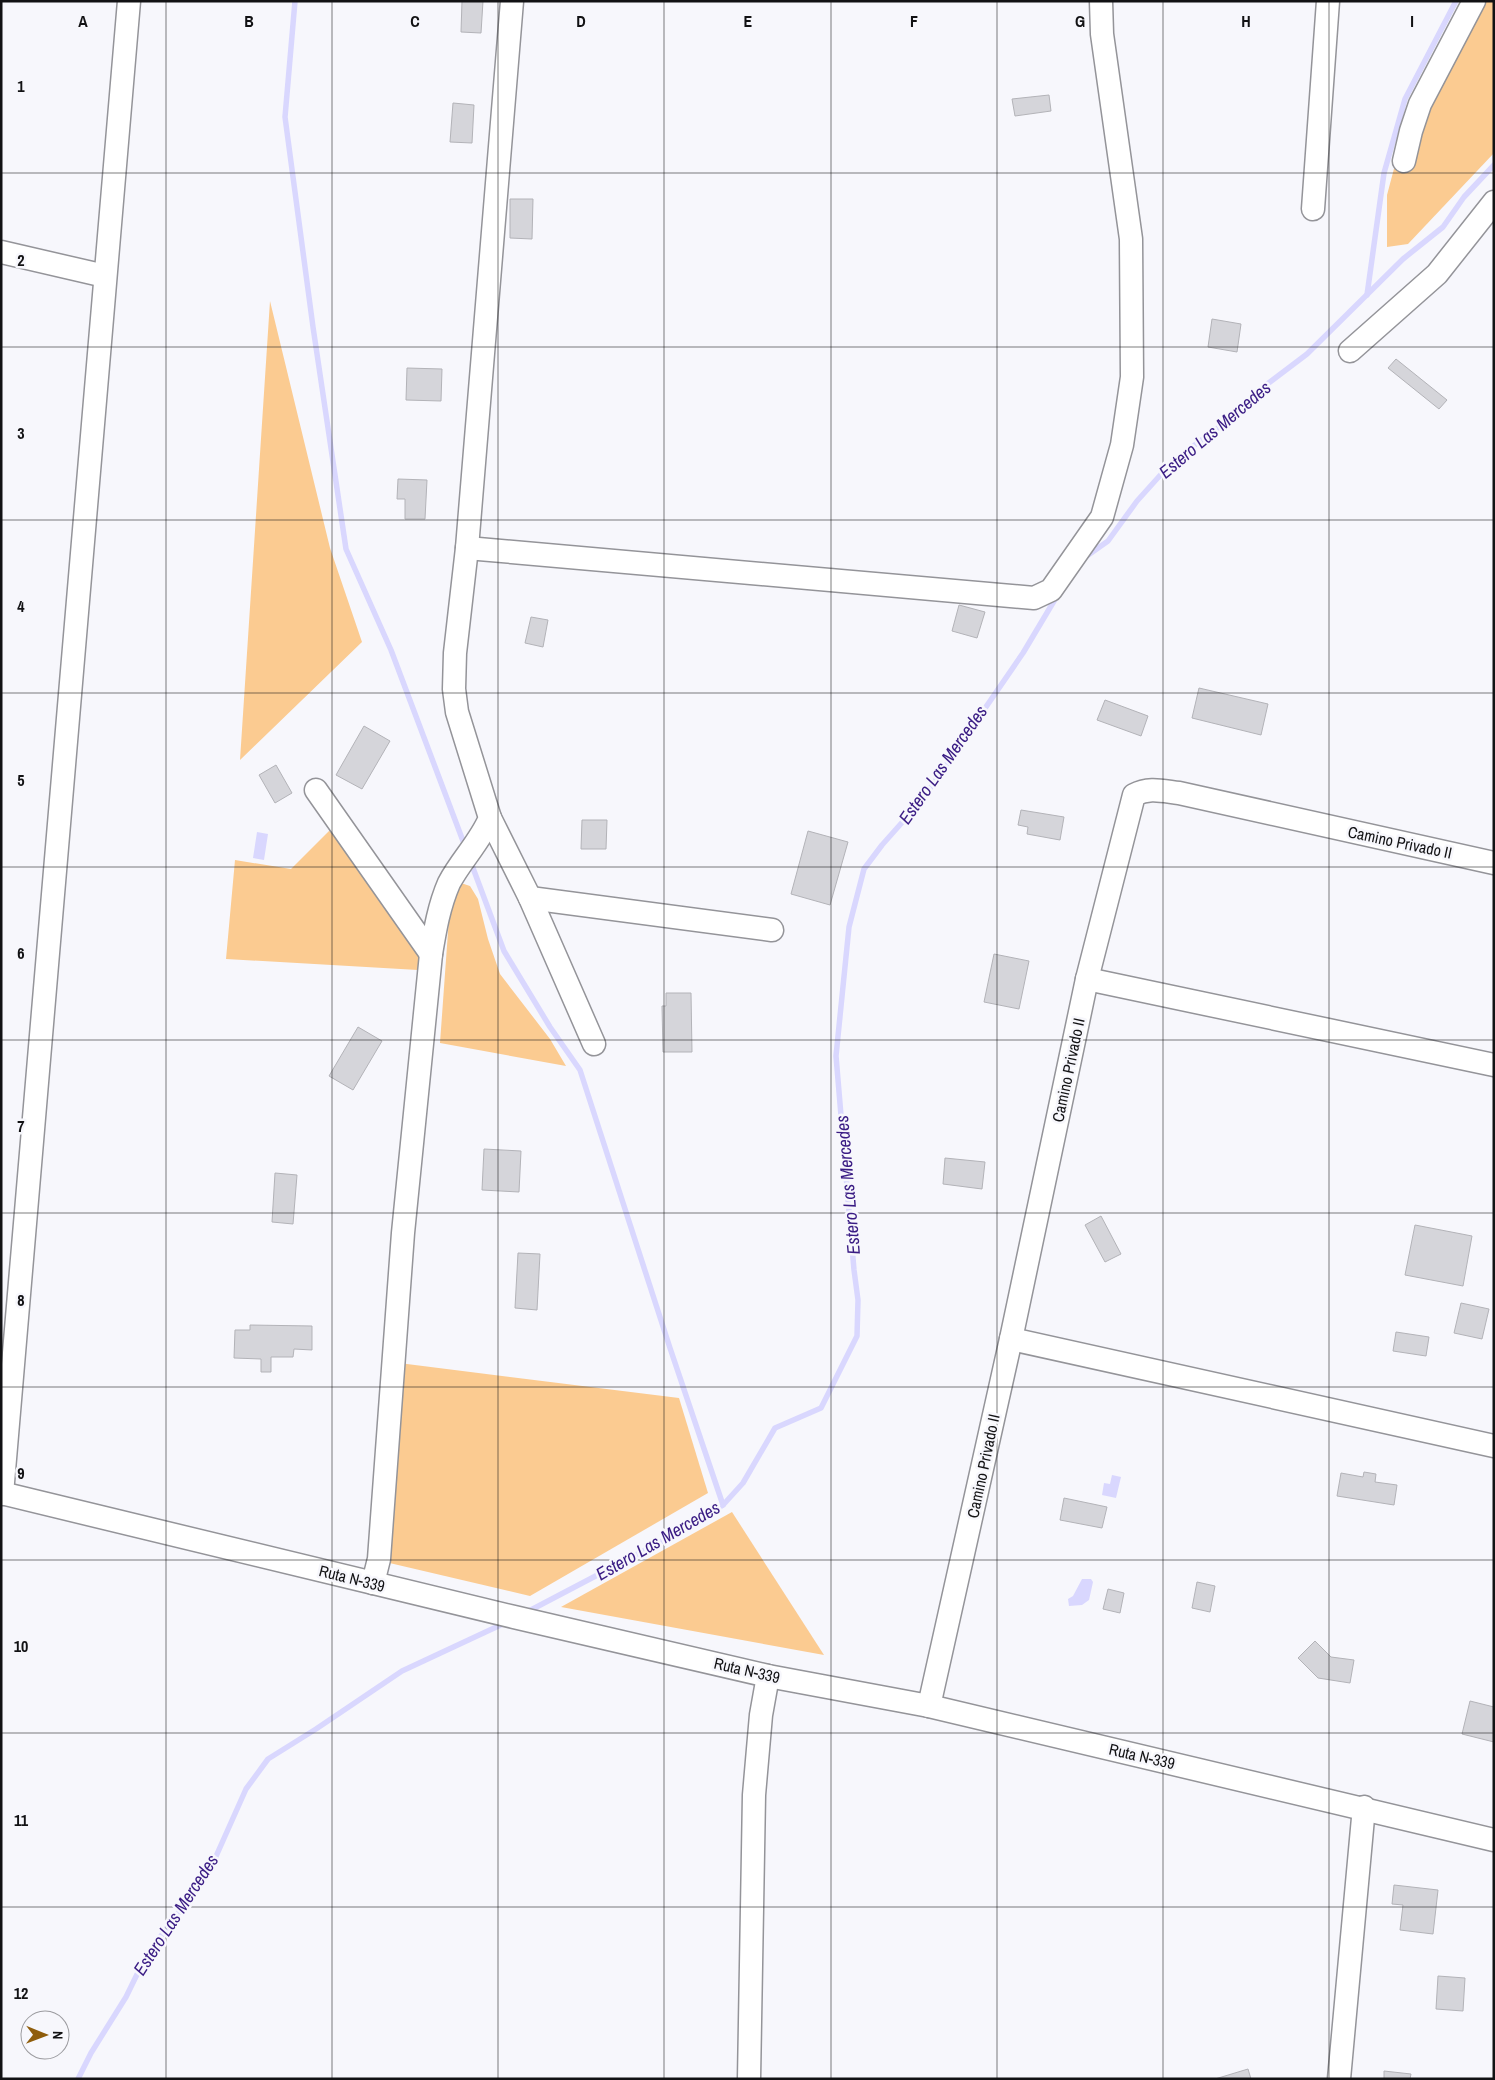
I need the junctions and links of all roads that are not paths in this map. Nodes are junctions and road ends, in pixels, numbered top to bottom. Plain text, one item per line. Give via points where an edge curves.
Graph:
1 (129, 1) edge
2 (512, 1) edge
3 (1101, 1) edge
4 (1328, 1) edge
5 (1474, 1) edge
6 (1404, 161) dead end
7 (1494, 202) edge
8 (1313, 209) dead end
9 (1, 252) edge
10 (105, 276) junction
11 (1350, 351) dead end
12 (467, 548) junction
13 (316, 790) dead end
14 (490, 818) junction
15 (1494, 862) edge
16 (530, 898) junction
17 (772, 930) dead end
18 (431, 954) junction
19 (1087, 979) junction
20 (594, 1044) dead end
21 (1494, 1065) edge
22 (1011, 1339) junction
23 (1494, 1446) edge
24 (2, 1494) edge
25 (373, 1583) junction
26 (768, 1676) junction
27 (929, 1706) junction
28 (1364, 1807) junction
29 (1494, 1840) edge
30 (749, 2079) edge
31 (1339, 2079) edge

1 - 10 street
2 - 12 street
3 - 12 street via 1102,34 1131,239 1132,377 1122,445 1102,517 1051,590 1034,598
4 - 8 street
5 - 6 street via 1420,104
7 - 11 street via 1437,274
9 - 10 street
10 - 24 street
12 - 14 street via 454,689 457,712
13 - 18 street
14 - 16 street
14 - 18 street via 483,835 450,882 437,916
15 - 19 street, Camino Privado II via 1178,793 1144,790 1134,795 1129,807
16 - 17 street
16 - 20 street
18 - 25 street via 403,1233 380,1559
19 - 21 street
19 - 22 street, Camino Privado II
22 - 23 street
22 - 27 street, Camino Privado II
24 - 25 street, Ruta N-339
25 - 26 street, Ruta N-339
26 - 27 street, Ruta N-339
26 - 30 street via 754,1795
27 - 28 street, Ruta N-339
28 - 29 street, Ruta N-339
28 - 31 street

